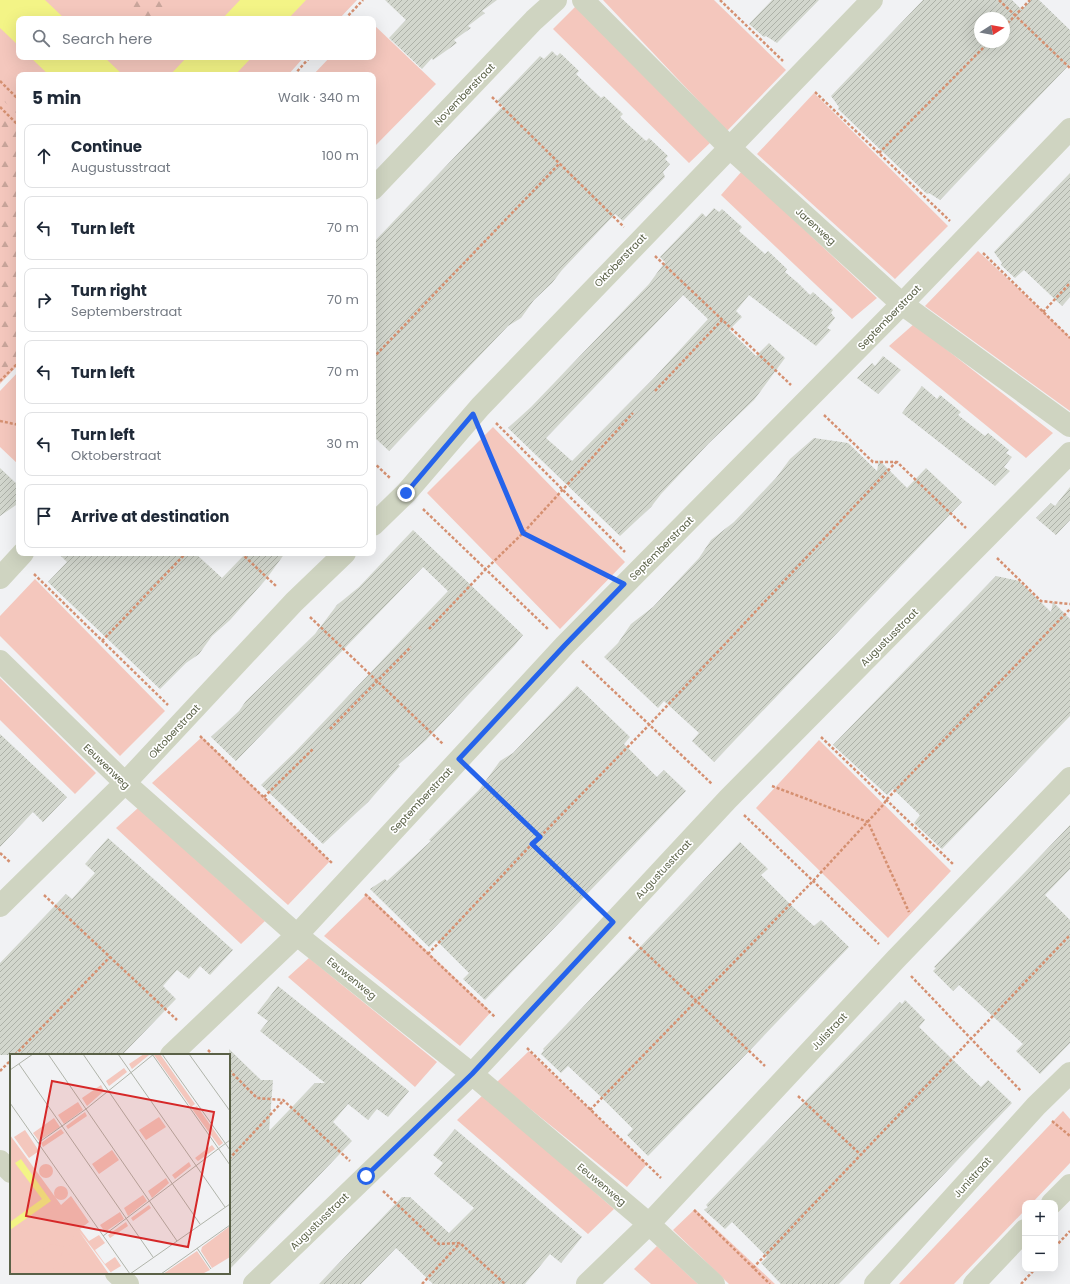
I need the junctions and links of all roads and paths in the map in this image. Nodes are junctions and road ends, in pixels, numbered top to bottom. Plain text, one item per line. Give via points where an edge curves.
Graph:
1 (363, 0) edge
2 (556, 0) edge
3 (583, 0) edge
4 (720, 0) edge
5 (872, 0) edge
6 (999, 0) edge
7 (1030, 0) edge
8 (1015, 15) junction
9 (348, 16) edge
10 (1010, 20) edge
11 (983, 48) edge
12 (307, 60) edge
13 (1070, 68) edge
14 (297, 72) edge
15 (798, 76) junction
16 (0, 81) edge
17 (476, 81) junction
18 (16, 97) edge
19 (0, 108) edge
20 (16, 123) edge
21 (1070, 129) edge
22 (729, 147) junction
23 (879, 153) junction
24 (560, 163) junction
25 (376, 186) edge
26 (966, 237) junction
27 (638, 241) junction
28 (1070, 283) edge
29 (902, 304) junction
30 (1043, 312) junction
31 (722, 320) junction
32 (1070, 338) edge
33 (376, 355) edge
34 (16, 365) edge
35 (0, 381) edge
36 (655, 391) dead end
37 (807, 400) junction
38 (476, 410) junction
39 (634, 414) dead end
40 (0, 421) edge
41 (16, 424) edge
42 (1070, 426) edge
43 (1070, 453) edge
44 (897, 462) junction
45 (562, 490) junction
46 (376, 522) edge
47 (523, 533) junction
48 (982, 543) junction
49 (21, 556) edge
50 (183, 556) edge
51 (244, 556) edge
52 (341, 556) edge
53 (641, 568) junction
54 (0, 578) edge
55 (624, 584) junction
56 (294, 602) junction
57 (1070, 604) edge
58 (1070, 609) edge
59 (429, 629) dead end
60 (102, 641) junction
61 (411, 647) dead end
62 (0, 661) edge
63 (378, 682) junction
64 (184, 720) junction
65 (805, 721) junction
66 (330, 729) dead end
67 (313, 749) dead end
68 (459, 759) junction
69 (749, 778) junction
70 (1070, 778) edge
71 (124, 783) junction
72 (264, 797) junction
73 (886, 800) junction
74 (868, 822) junction
75 (540, 837) junction
76 (532, 844) junction
77 (0, 853) edge
78 (349, 878) junction
79 (27, 879) junction
80 (970, 881) junction
81 (0, 906) edge
82 (613, 922) junction
83 (297, 934) junction
84 (920, 934) junction
85 (1070, 935) edge
86 (428, 954) junction
87 (110, 957) junction
88 (695, 1000) junction
89 (511, 1032) junction
90 (192, 1034) junction
91 (16, 1054) edge
92 (172, 1054) edge
93 (212, 1054) edge
94 (10, 1061) edge
95 (0, 1071) edge
96 (1070, 1073) edge
97 (472, 1074) junction
98 (782, 1081) junction
99 (283, 1100) dead end
100 (590, 1110) junction
101 (860, 1154) junction
102 (230, 1158) edge
103 (0, 1161) edge
104 (10, 1171) edge
105 (1070, 1185) edge
106 (677, 1194) junction
107 (1055, 1200) edge
108 (649, 1224) junction
109 (1070, 1231) edge
110 (1022, 1233) edge
111 (460, 1242) dead end
112 (1058, 1244) edge
113 (753, 1268) junction
114 (1032, 1272) edge
115 (117, 1274) edge
116 (128, 1284) edge
117 (254, 1284) edge
118 (422, 1284) edge
119 (587, 1284) edge
120 (714, 1284) edge
121 (770, 1284) edge
122 (875, 1284) edge
123 (974, 1284) edge
124 (1021, 1284) edge

1 - 9 path
2 - 17 street, Novemberstraat
3 - 22 street, Jarenweg
4 - 15 path
5 - 15 street, Oktoberstraat
6 - 8 path
7 - 8 path
8 - 10 path
8 - 13 path
11 - 23 path
12 - 14 path
15 - 22 street, Oktoberstraat
15 - 23 path
16 - 18 path
17 - 24 path
17 - 25 street, Novemberstraat
19 - 20 path
21 - 26 street, Septemberstraat
22 - 27 street, Oktoberstraat
22 - 29 street, Jarenweg
23 - 26 path
24 - 27 path
24 - 33 path
26 - 29 street, Septemberstraat
26 - 30 path
27 - 31 path
27 - 38 street, Oktoberstraat
28 - 30 path
29 - 37 street, Septemberstraat
29 - 42 street, Jarenweg
30 - 32 path
31 - 36 path
31 - 37 path
34 - 35 path
37 - 44 path via 873,462
37 - 53 street, Septemberstraat
38 - 45 path
38 - 46 street, Oktoberstraat via 406,493
38 - 47 path
39 - 45 path
40 - 41 path
43 - 48 street, Augustusstraat
44 - 48 path
44 - 75 path
45 - 47 path
45 - 53 path
47 - 55 path
47 - 59 path
48 - 57 path via 1041,601
48 - 65 street, Augustusstraat
49 - 54 street
49 - 60 path
50 - 60 path
51 - 56 path
52 - 56 street, Oktoberstraat
53 - 55 street, Septemberstraat
55 - 68 street, Septemberstraat
56 - 63 path
56 - 64 street, Oktoberstraat
58 - 73 path
60 - 64 path
61 - 63 path
62 - 71 street, Eeuwenweg
63 - 66 path
63 - 68 path
64 - 71 street, Oktoberstraat
64 - 72 path
65 - 69 street, Augustusstraat
65 - 73 path
67 - 72 path
68 - 75 path
68 - 78 street, Septemberstraat
69 - 74 path
69 - 82 street, Augustusstraat
70 - 80 street, Julistraat
71 - 79 street, Oktoberstraat
71 - 83 street, Eeuwenweg
72 - 78 path
73 - 74 path
73 - 80 path
74 - 84 path
74 - 88 path
75 - 76 path
76 - 82 path
76 - 86 path
77 - 79 path
78 - 83 street, Septemberstraat
78 - 86 path
79 - 81 street, Oktoberstraat
79 - 87 path
80 - 84 street, Julistraat
82 - 88 path
82 - 89 street, Augustusstraat
83 - 90 street, Septemberstraat
83 - 97 street, Eeuwenweg
84 - 98 street, Julistraat
85 - 101 path
86 - 89 path
87 - 90 path
87 - 91 path
88 - 98 path
88 - 100 path
89 - 97 street, Augustusstraat
89 - 100 path
90 - 92 street, Septemberstraat
90 - 93 path
94 - 95 path
96 - 122 street, Junistraat via 1036,1106
97 - 108 street, Eeuwenweg
97 - 117 street, Augustusstraat
98 - 101 path
98 - 106 street, Julistraat
99 - 102 path
100 - 106 path
101 - 113 path
103 - 104 street
105 - 107 street
106 - 108 street, Julistraat
106 - 113 path
108 - 119 street, Julistraat
108 - 120 street, Eeuwenweg
109 - 112 path
110 - 123 street
111 - 118 path
113 - 121 path
114 - 124 path
115 - 116 street

